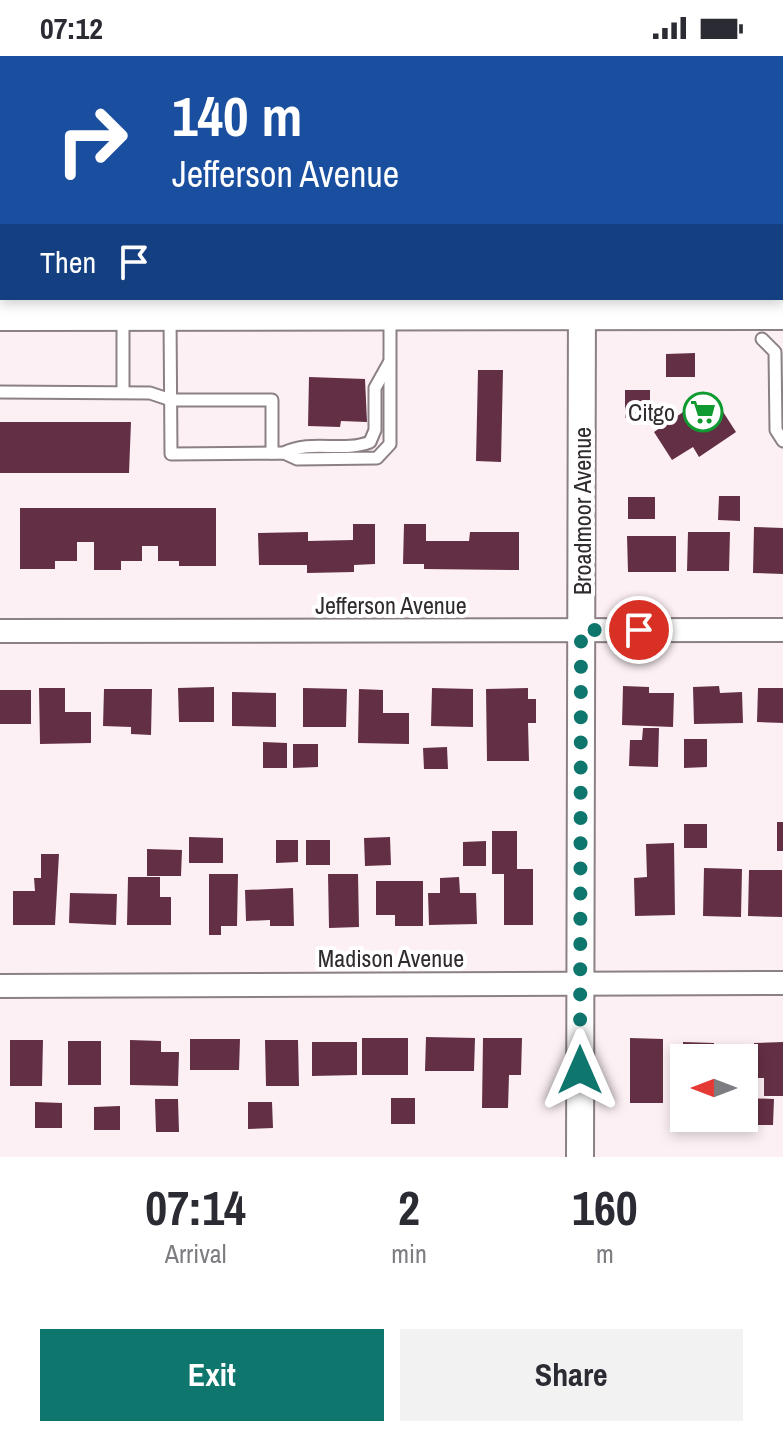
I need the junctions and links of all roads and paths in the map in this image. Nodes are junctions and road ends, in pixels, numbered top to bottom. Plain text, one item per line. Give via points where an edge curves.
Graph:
1 (582, 306) edge
2 (783, 314) edge
3 (0, 315) edge
4 (123, 315) junction
5 (170, 315) junction
6 (390, 315) junction
7 (762, 339) dead end
8 (390, 362) junction
9 (0, 392) edge
10 (123, 392) junction
11 (171, 400) junction
12 (783, 441) edge
13 (278, 453) junction
14 (581, 630) junction
15 (783, 630) edge
16 (0, 631) edge
17 (783, 983) edge
18 (580, 984) junction
19 (0, 986) edge
20 (580, 1157) edge

1 - 2 main road
1 - 6 main road
1 - 14 street, Broadmoor Avenue
3 - 4 main road
4 - 5 main road
4 - 10 lane
5 - 6 main road
5 - 11 lane
6 - 8 lane
7 - 12 lane via 775,352 776,430
8 - 13 lane via 375,388 370,442 296,446
8 - 13 lane via 390,444 377,458 297,459
9 - 10 lane
10 - 11 lane
11 - 13 lane via 272,400
11 - 13 lane via 171,454
14 - 15 street, Jefferson Avenue
14 - 16 street, Jefferson Avenue
14 - 18 street, Broadmoor Avenue
17 - 18 street, Madison Avenue
18 - 19 street, Madison Avenue
18 - 20 street, Broadmoor Avenue

